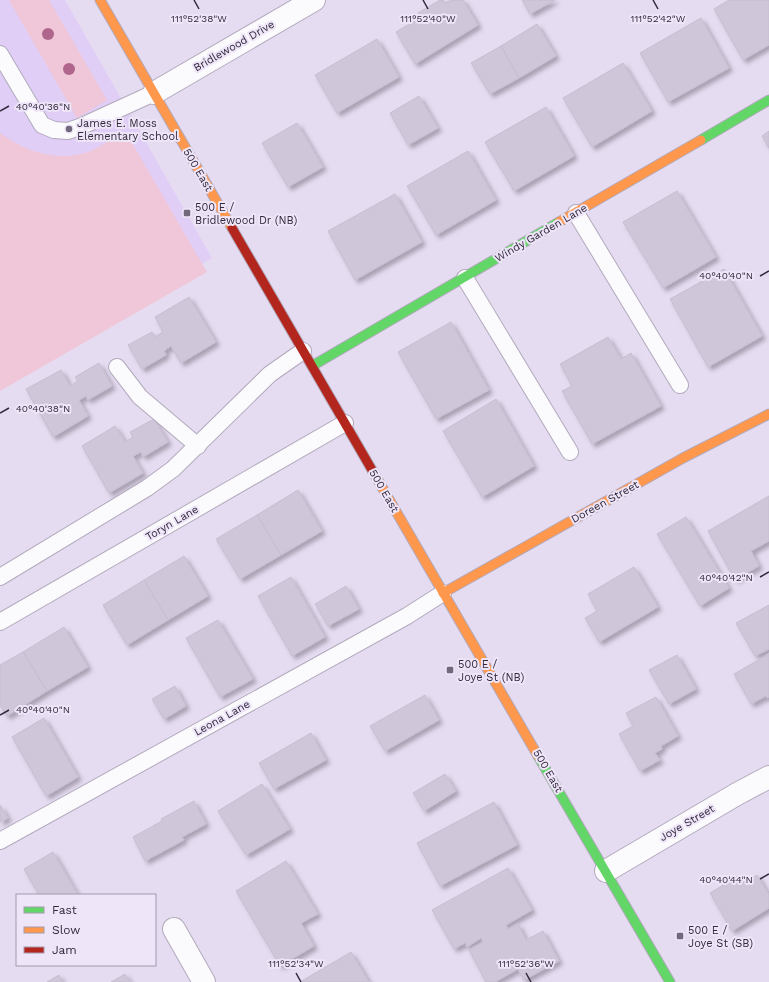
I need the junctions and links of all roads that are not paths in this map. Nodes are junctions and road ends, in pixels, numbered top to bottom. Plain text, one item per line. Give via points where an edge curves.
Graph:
1 (100, 0) edge
2 (314, 0) edge
3 (0, 54) edge
4 (154, 93) junction
5 (769, 100) edge
6 (576, 213) junction
7 (465, 278) junction
8 (303, 351) junction
9 (312, 366) junction
10 (117, 367) dead end
11 (680, 385) dead end
12 (769, 414) edge
13 (345, 423) junction
14 (198, 446) junction
15 (570, 452) dead end
16 (0, 577) edge
17 (444, 593) junction
18 (0, 622) edge
19 (769, 777) edge
20 (0, 841) edge
21 (606, 871) junction
22 (174, 929) dead end
23 (204, 982) edge
24 (670, 982) edge

1 - 4 street, 500 East
2 - 4 street, Bridlewood Drive
3 - 4 lane via 42,125 54,130 68,131 82,126
4 - 8 street, 500 East
5 - 6 street, Windy Garden Lane
6 - 7 street, Windy Garden Lane
6 - 11 lane
7 - 9 street, Windy Garden Lane
7 - 15 lane
8 - 9 street, 500 East
8 - 14 lane via 270,374
9 - 13 street, 500 East
10 - 14 lane via 140,397
12 - 17 street, Doreen Street via 683,458
13 - 17 street, 500 East
13 - 18 lane, Toryn Lane
14 - 16 lane via 147,488
17 - 20 lane, Leona Lane via 400,620
17 - 21 street, 500 East
19 - 21 street, Joye Street
21 - 24 street, 500 East
22 - 23 street

